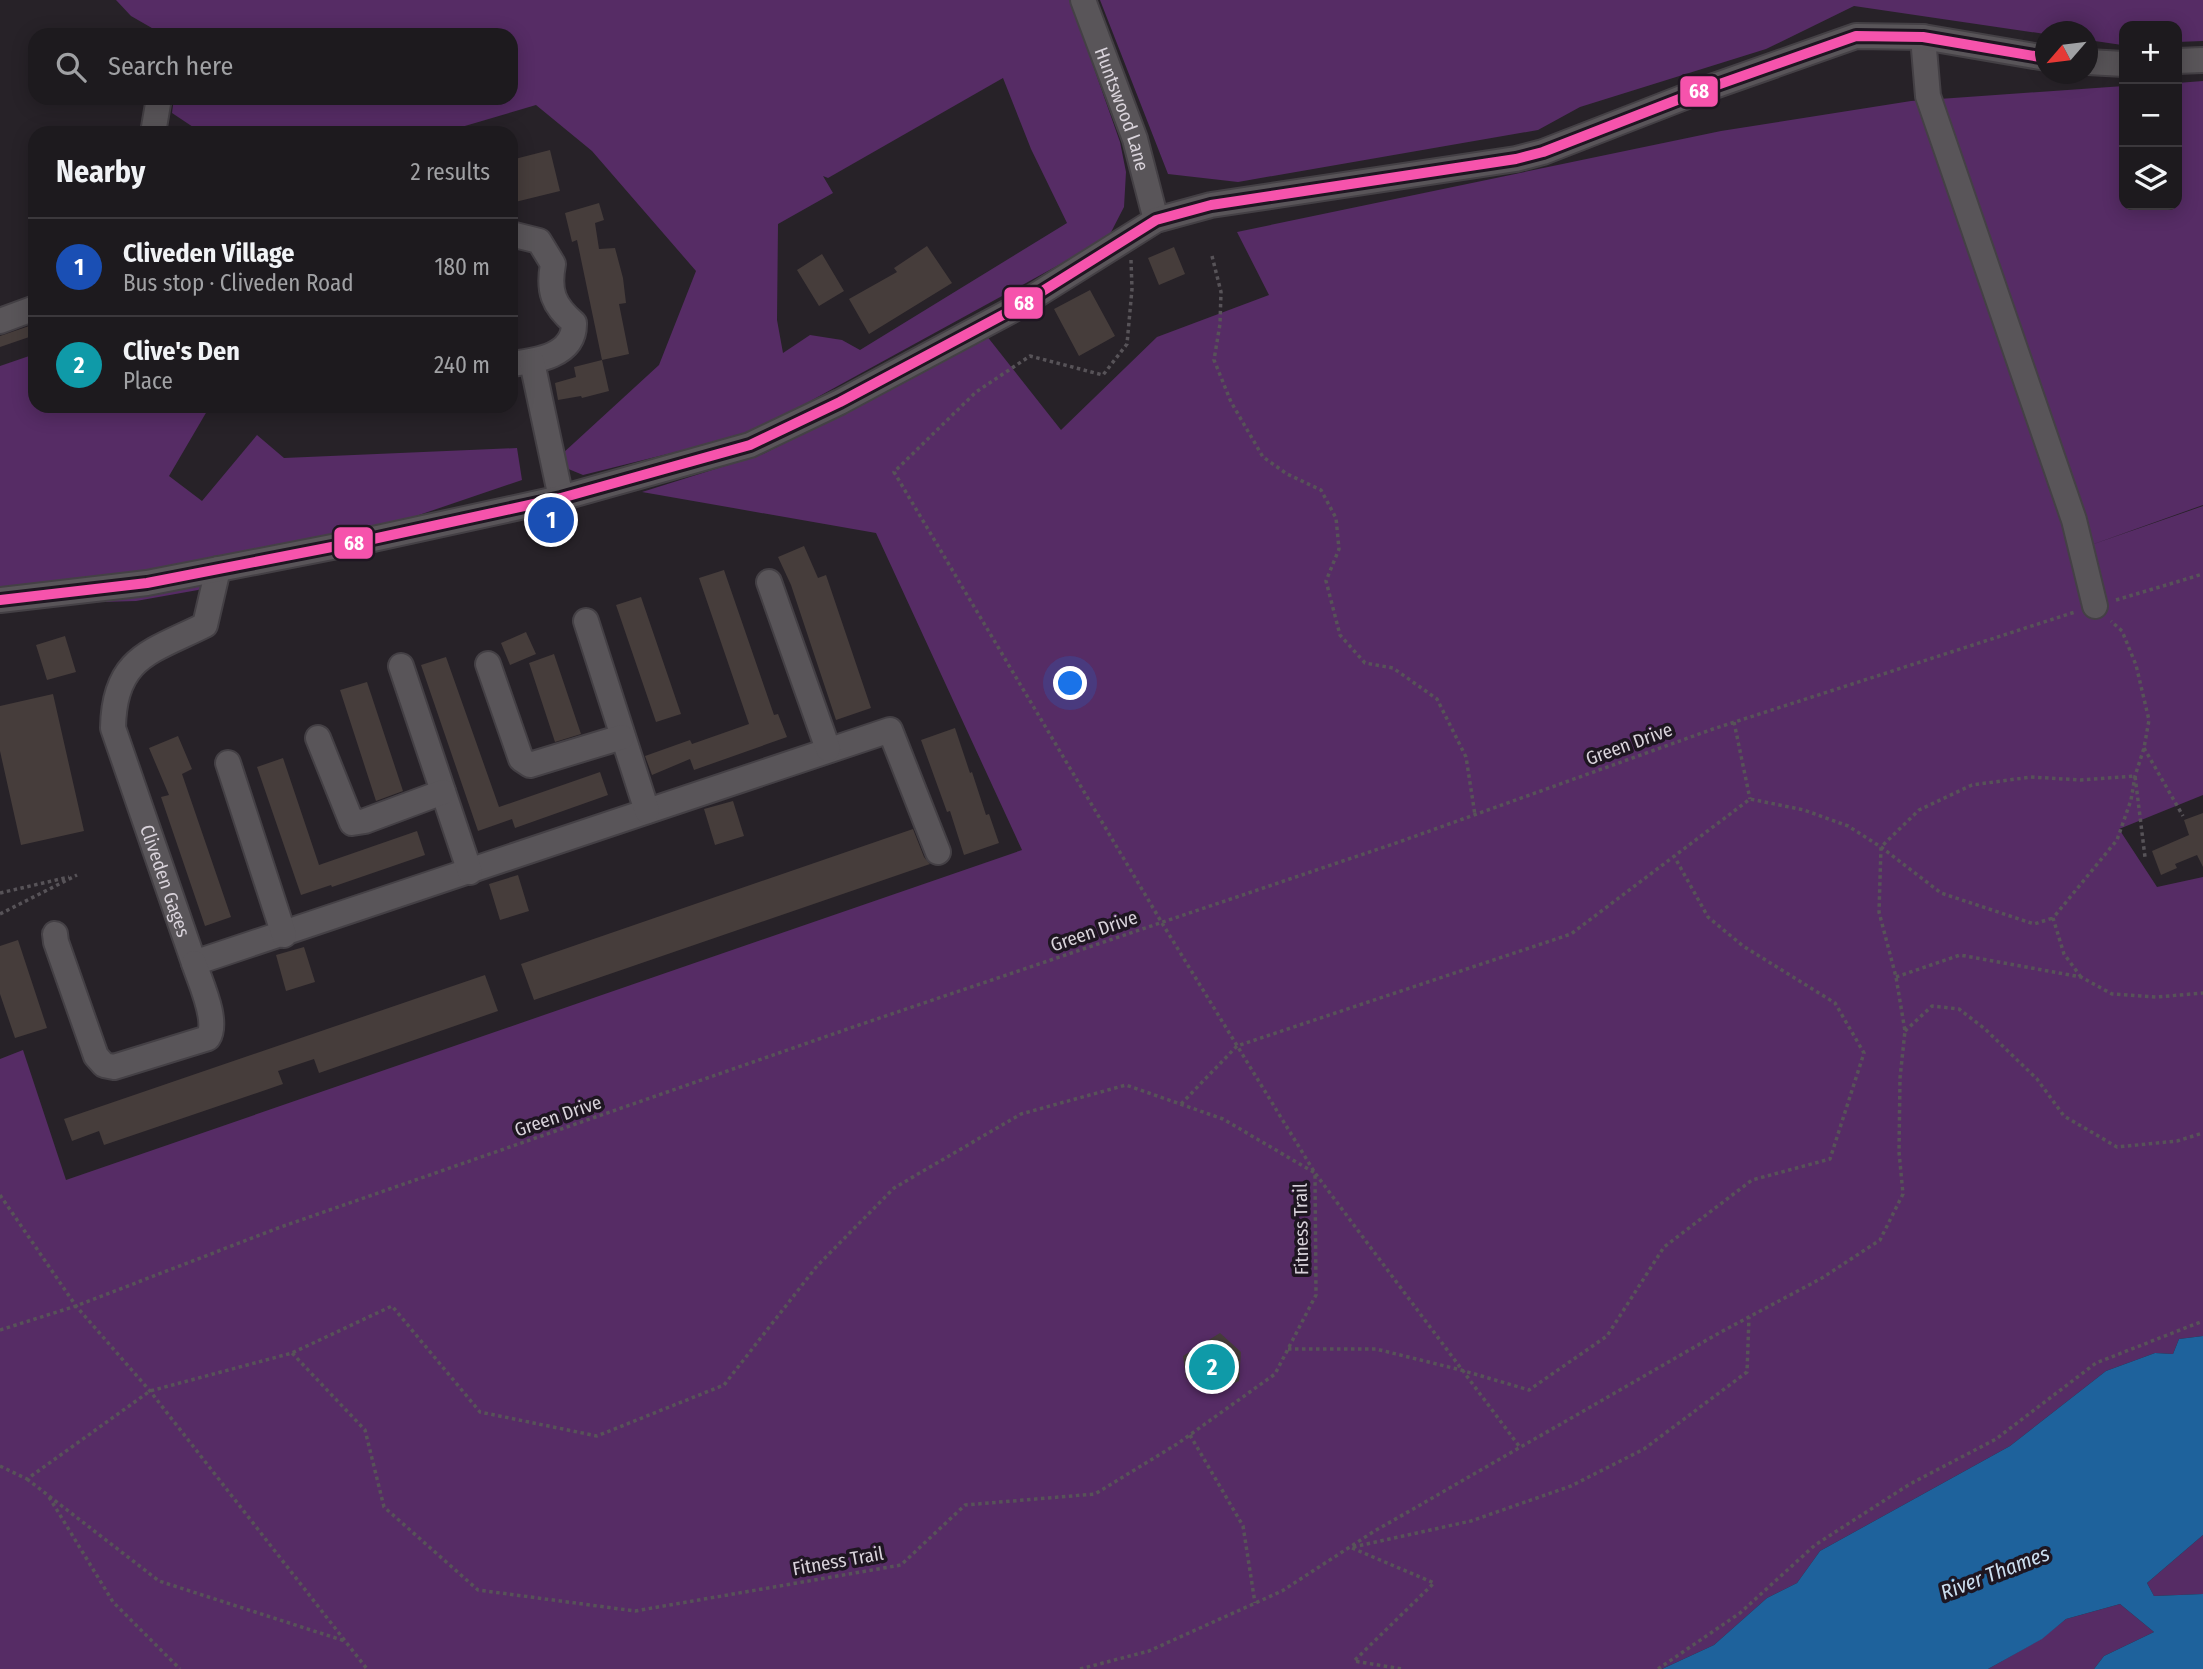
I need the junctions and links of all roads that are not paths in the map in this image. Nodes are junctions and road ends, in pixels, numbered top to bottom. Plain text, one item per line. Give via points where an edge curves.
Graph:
1 (1083, 0) edge
2 (1923, 37) junction
3 (2035, 56) edge
4 (2203, 60) edge
5 (2182, 61) edge
6 (2098, 63) edge
7 (2119, 64) edge
8 (158, 105) edge
9 (154, 126) edge
10 (1156, 220) junction
11 (518, 236) edge
12 (28, 311) edge
13 (0, 321) edge
14 (522, 363) edge
15 (561, 498) junction
16 (218, 569) junction
17 (769, 582) dead end
18 (0, 600) edge
19 (2095, 606) road end
20 (586, 621) dead end
21 (488, 664) dead end
22 (401, 666) dead end
23 (622, 737) junction
24 (318, 738) dead end
25 (828, 749) junction
26 (228, 763) dead end
27 (443, 792) junction
28 (647, 811) junction
29 (938, 852) dead end
30 (467, 873) junction
31 (55, 934) dead end
32 (284, 935) junction
33 (194, 964) junction

1 - 10 street, Huntswood Lane via 1135,139
2 - 3 street
2 - 10 street via 1856,36 1516,159 1211,205
2 - 19 street via 1928,96 2074,520
4 - 5 street
6 - 7 street
8 - 9 street
10 - 15 street via 1014,309 750,445
11 - 14 street via 539,241 553,264 550,283 559,310 574,323 561,352
12 - 13 street
14 - 15 street
15 - 16 street
16 - 18 street via 147,583
16 - 33 street, Cliveden Gages via 205,625 138,659 119,684 113,709 113,728
17 - 25 street
20 - 23 street
21 - 23 street via 521,759 530,765
22 - 27 street
23 - 28 street
24 - 27 street via 352,823
25 - 28 street, Cliveden Gages
25 - 29 street, Cliveden Gages via 890,730
26 - 32 street
27 - 30 street
28 - 30 street, Cliveden Gages
30 - 32 street, Cliveden Gages
31 - 33 street via 96,1056 104,1065 114,1067 208,1038 212,1018
32 - 33 street, Cliveden Gages

